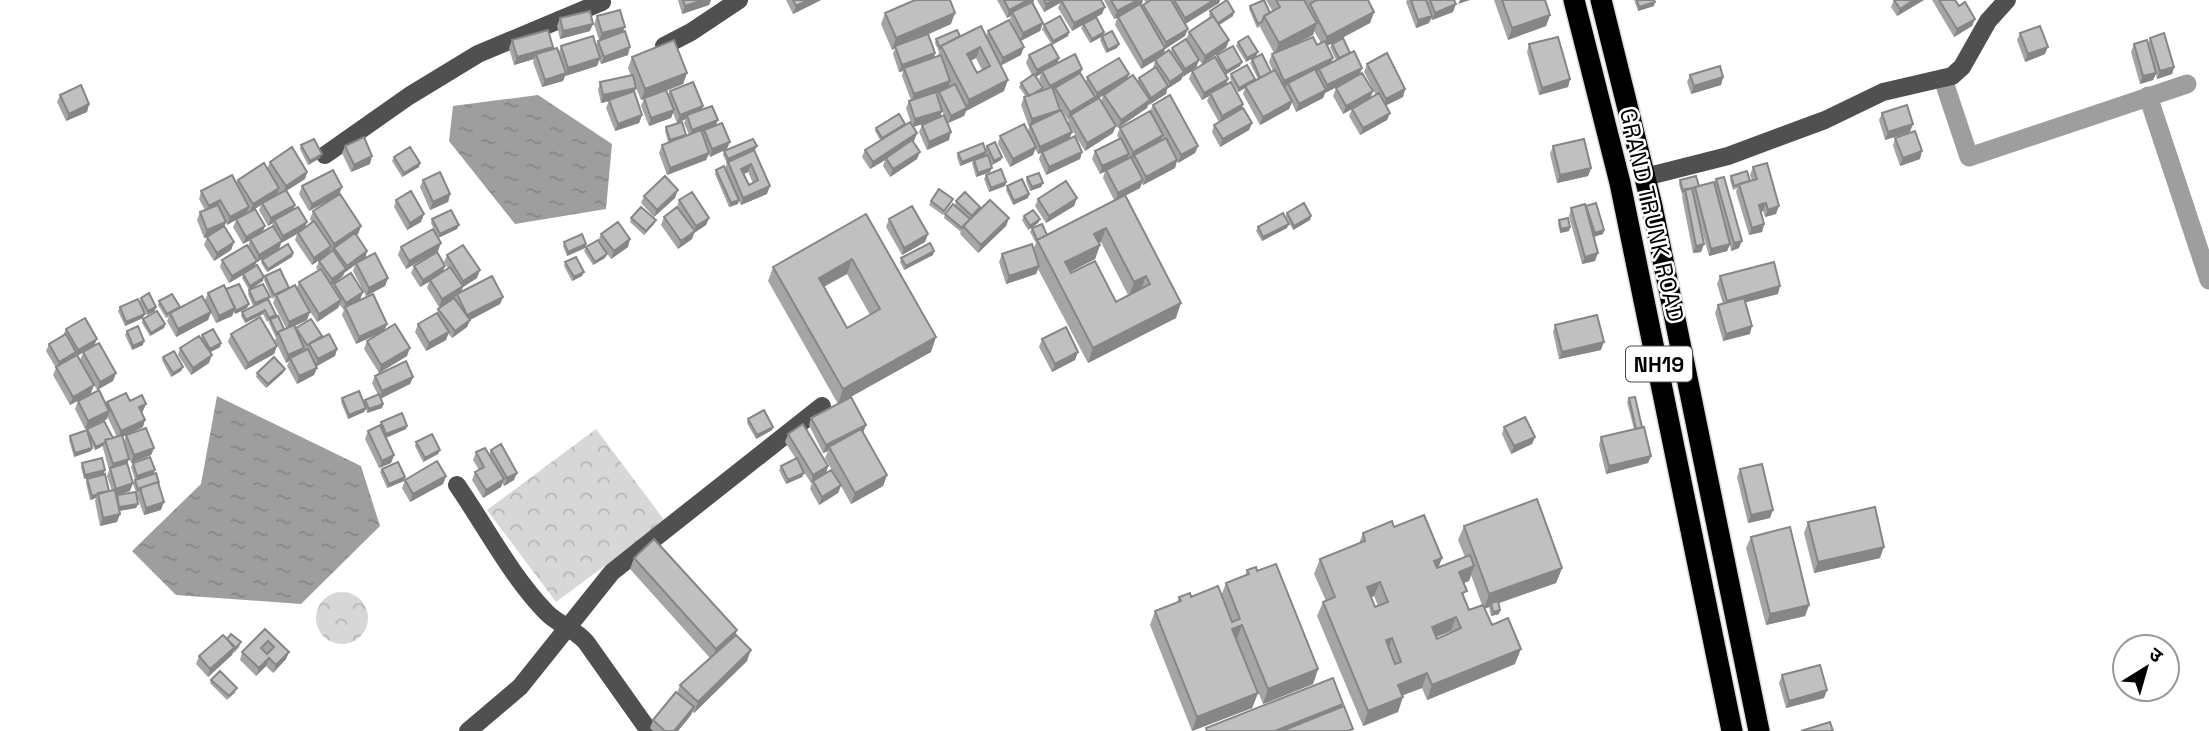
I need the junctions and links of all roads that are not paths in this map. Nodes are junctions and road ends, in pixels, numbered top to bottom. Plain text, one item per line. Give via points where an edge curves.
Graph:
1 (739, 0) edge
2 (1574, 0) edge
3 (1601, 0) edge
4 (2007, 0) edge
5 (602, 2) dead end
6 (664, 46) edge
7 (325, 155) edge
8 (1645, 177) junction
9 (1664, 263) junction
10 (1639, 270) junction
11 (822, 406) dead end
12 (457, 485) dead end
13 (1711, 494) junction
14 (1685, 500) junction
15 (567, 628) junction
16 (468, 731) edge
17 (649, 731) edge
18 (1732, 731) edge
19 (1759, 731) edge

1 - 6 street
2 - 10 highway, GRAND TRUNK ROAD / NH19
3 - 8 highway, GRAND TRUNK ROAD / NH19
4 - 8 street via 1952,76 1883,92 1752,147
5 - 7 street via 478,54
8 - 9 highway, GRAND TRUNK ROAD / NH19
9 - 10 highway
9 - 13 highway, GRAND TRUNK ROAD / NH19
10 - 14 highway, GRAND TRUNK ROAD / NH19
11 - 15 street via 612,572
12 - 15 street via 520,580 548,614
13 - 14 highway
13 - 19 highway, GRAND TRUNK ROAD / NH19
14 - 18 highway, GRAND TRUNK ROAD / NH19
15 - 16 street via 520,687
15 - 17 street via 586,642

